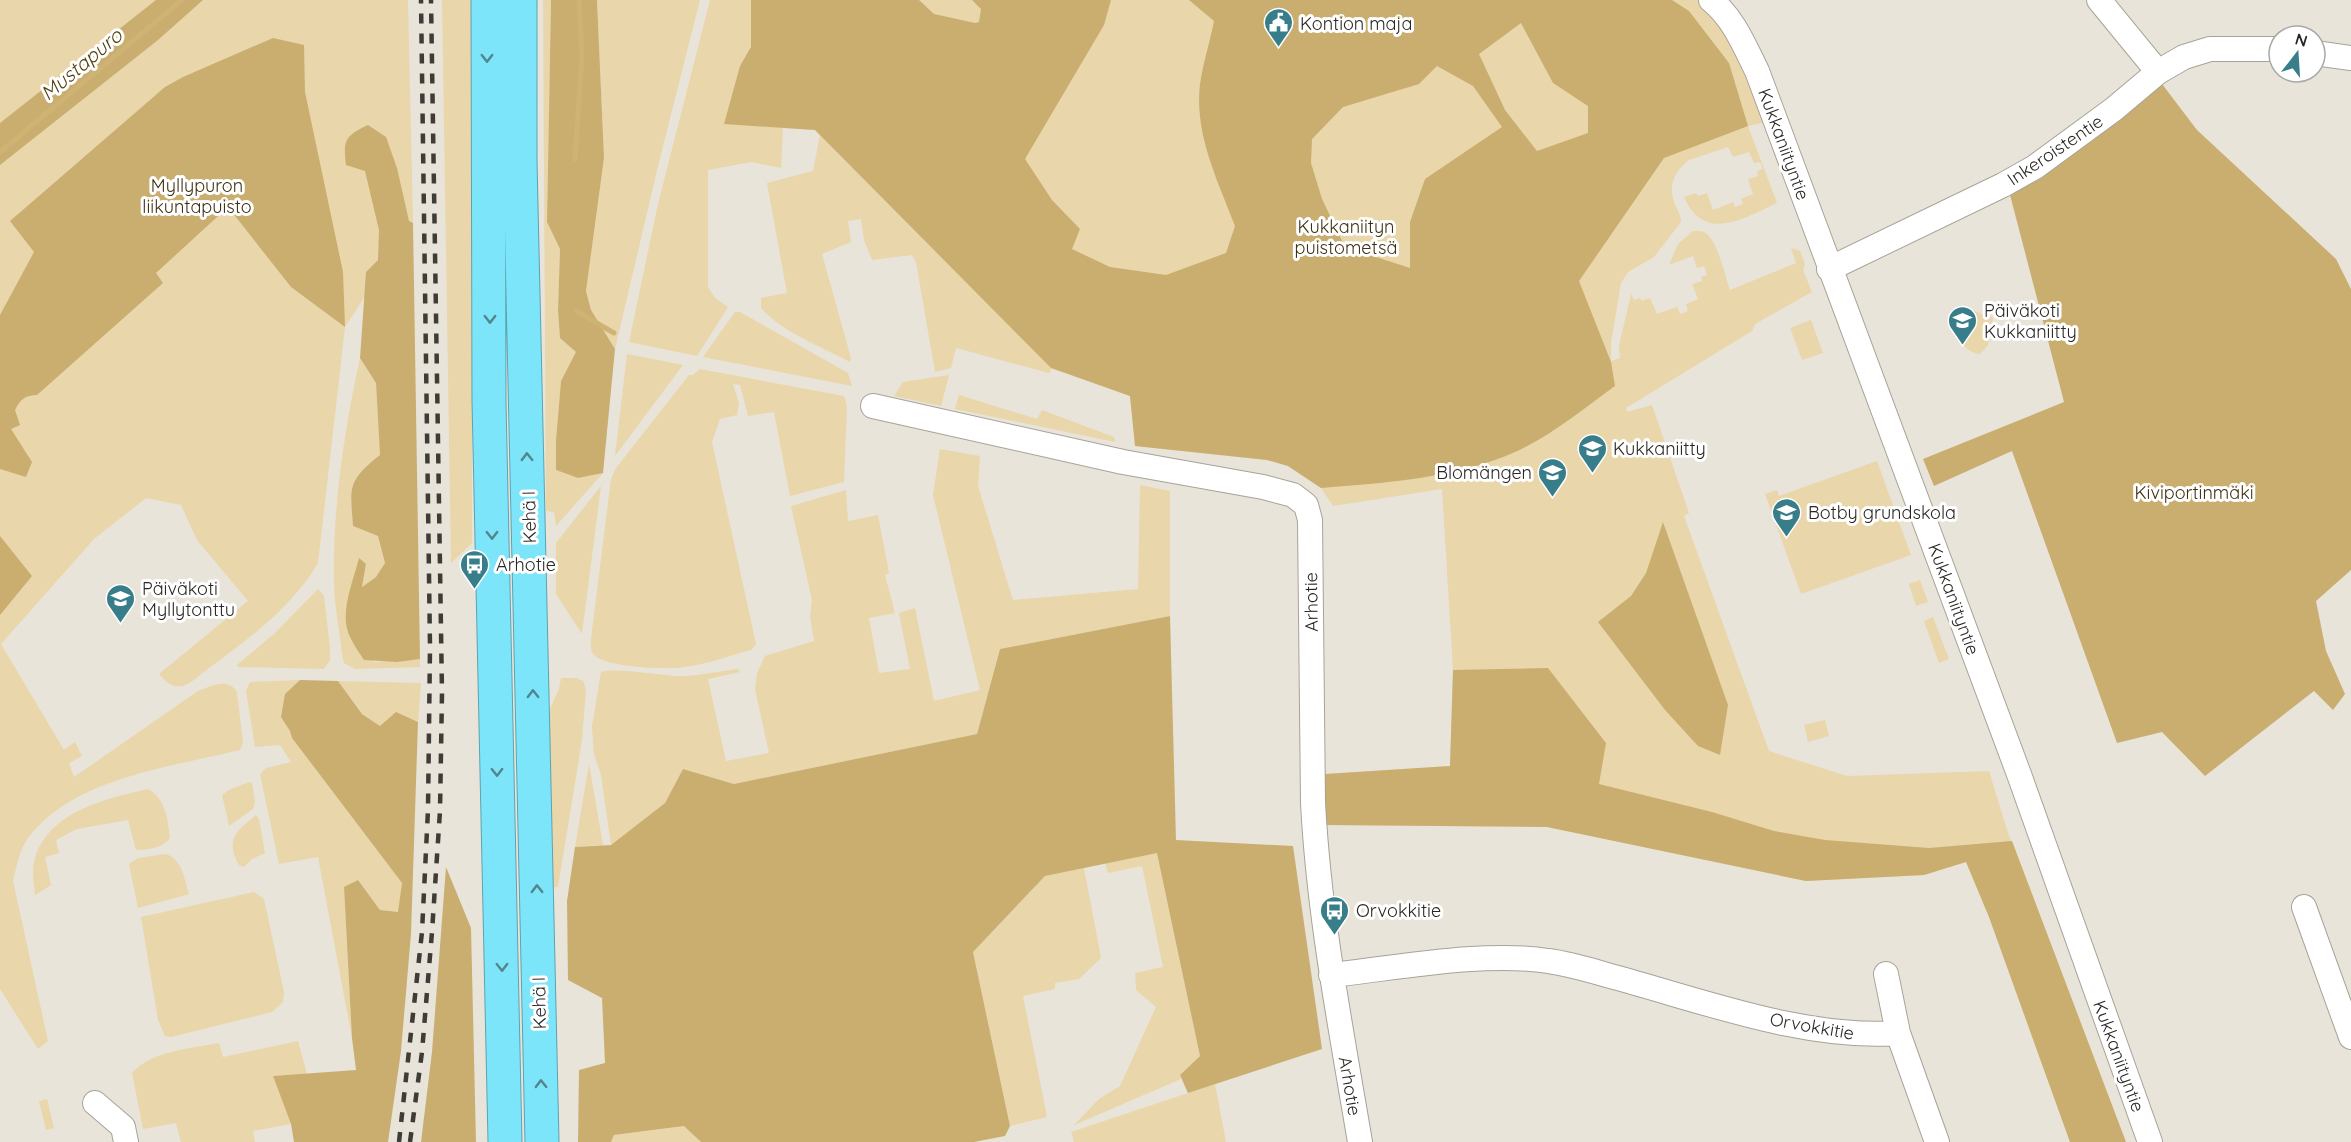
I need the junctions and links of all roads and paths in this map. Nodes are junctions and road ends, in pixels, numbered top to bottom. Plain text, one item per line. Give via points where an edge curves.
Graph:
1 (488, 0) edge
2 (520, 0) edge
3 (1711, 0) edge
4 (2099, 0) edge
5 (2267, 49) edge
6 (2327, 55) edge
7 (2351, 58) edge
8 (2158, 72) junction
9 (1829, 268) junction
10 (873, 406) dead end
11 (2304, 907) dead end
12 (1887, 974) dead end
13 (1331, 975) junction
14 (1898, 1033) junction
15 (2351, 1037) edge
16 (95, 1103) dead end
17 (126, 1142) edge
18 (505, 1142) edge
19 (542, 1142) edge
20 (1360, 1142) edge
21 (1937, 1142) edge
22 (2150, 1142) edge

1 -> 18 highway, Kehä I via 489,413
19 -> 2 highway, Kehä I via 520,160
3 - 9 street, Kukkaniityntie via 1724,10 1757,71
4 - 8 street
5 - 8 street, Inkeroistentie via 2210,50 2184,57
6 - 7 street
8 - 9 street, Inkeroistentie via 2035,167
9 - 22 street, Kukkaniityntie via 2017,768
10 - 13 street, Arhotie via 1123,462 1263,487 1293,495 1306,505 1310,520 1313,803
11 - 15 street
12 - 14 street
13 - 14 street, Orvokkitie via 1466,960 1548,961 1808,1027 1841,1033
13 - 20 street, Arhotie
14 - 21 street
16 - 17 street via 123,1128

